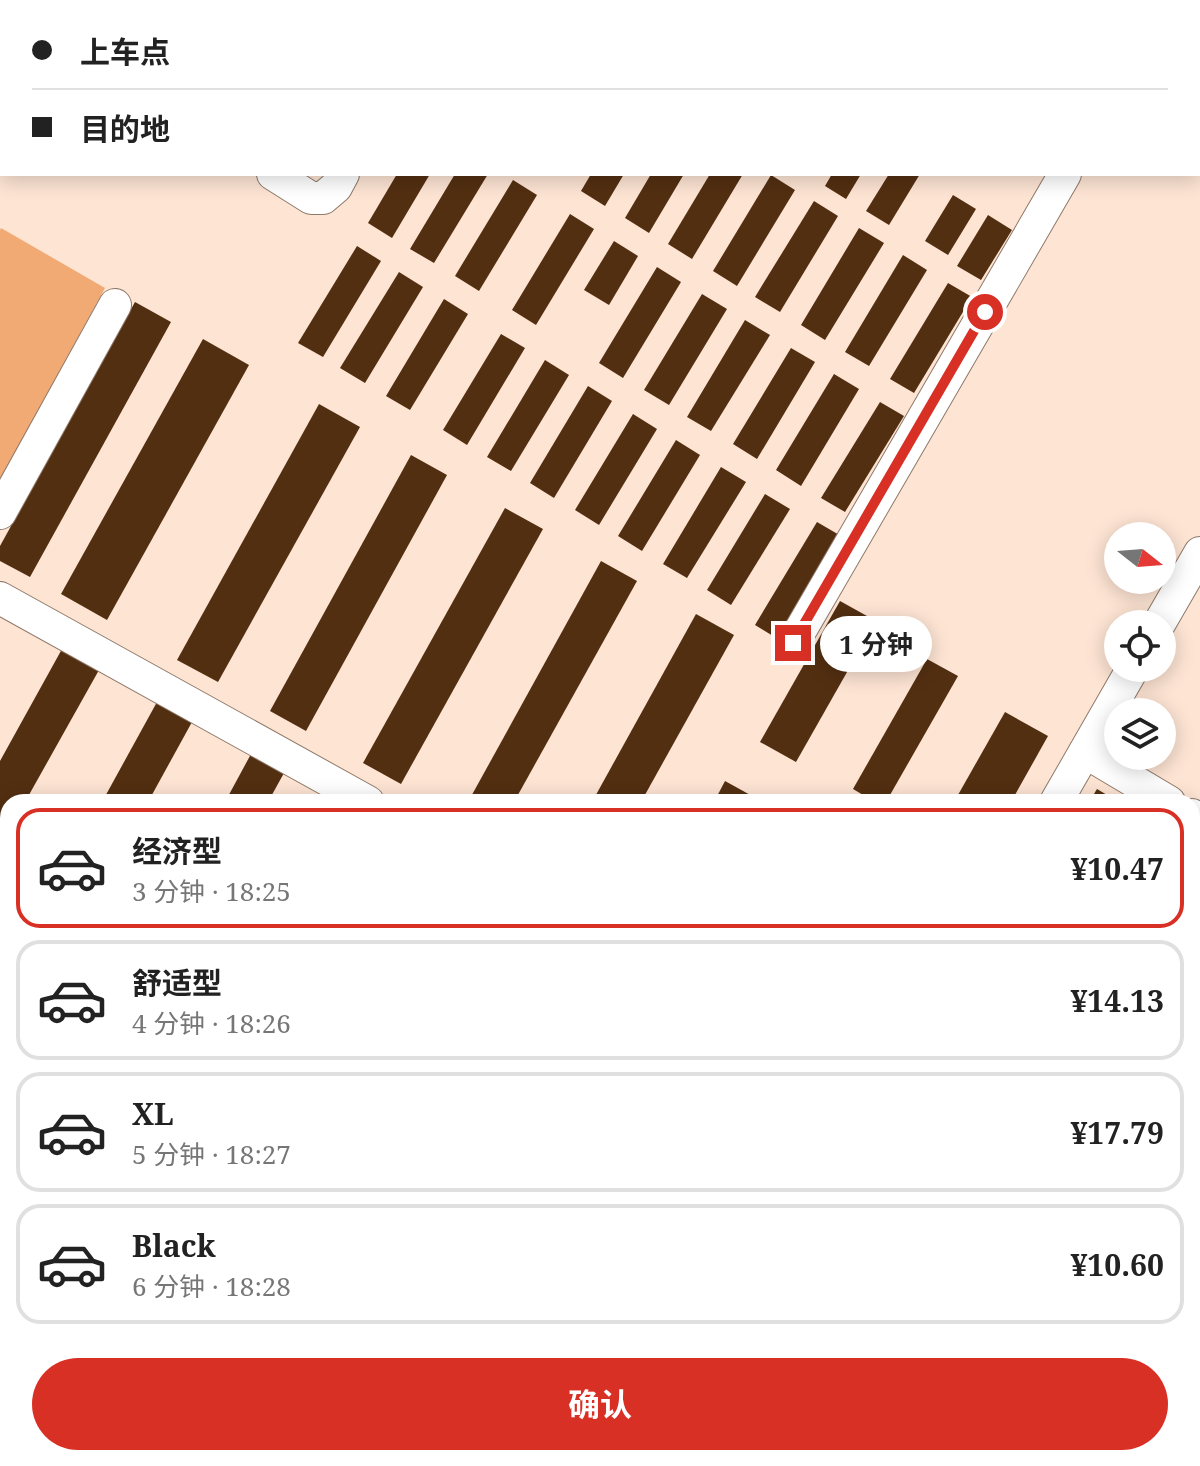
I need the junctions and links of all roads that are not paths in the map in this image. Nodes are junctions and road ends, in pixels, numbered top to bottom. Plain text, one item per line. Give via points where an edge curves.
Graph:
1 (276, 176) edge
2 (342, 176) edge
3 (1064, 176) edge
4 (115, 305) dead end
5 (0, 513) edge
6 (1200, 553) edge
7 (0, 598) edge
8 (1167, 610) edge
9 (793, 643) dead end
10 (1125, 682) edge
11 (1085, 752) junction
12 (354, 794) edge
13 (1061, 794) edge
14 (1156, 794) edge

1 - 2 street via 311,198 323,198
3 - 9 street
4 - 5 street
6 - 8 street
7 - 12 street
10 - 11 street
11 - 13 street
11 - 14 street

